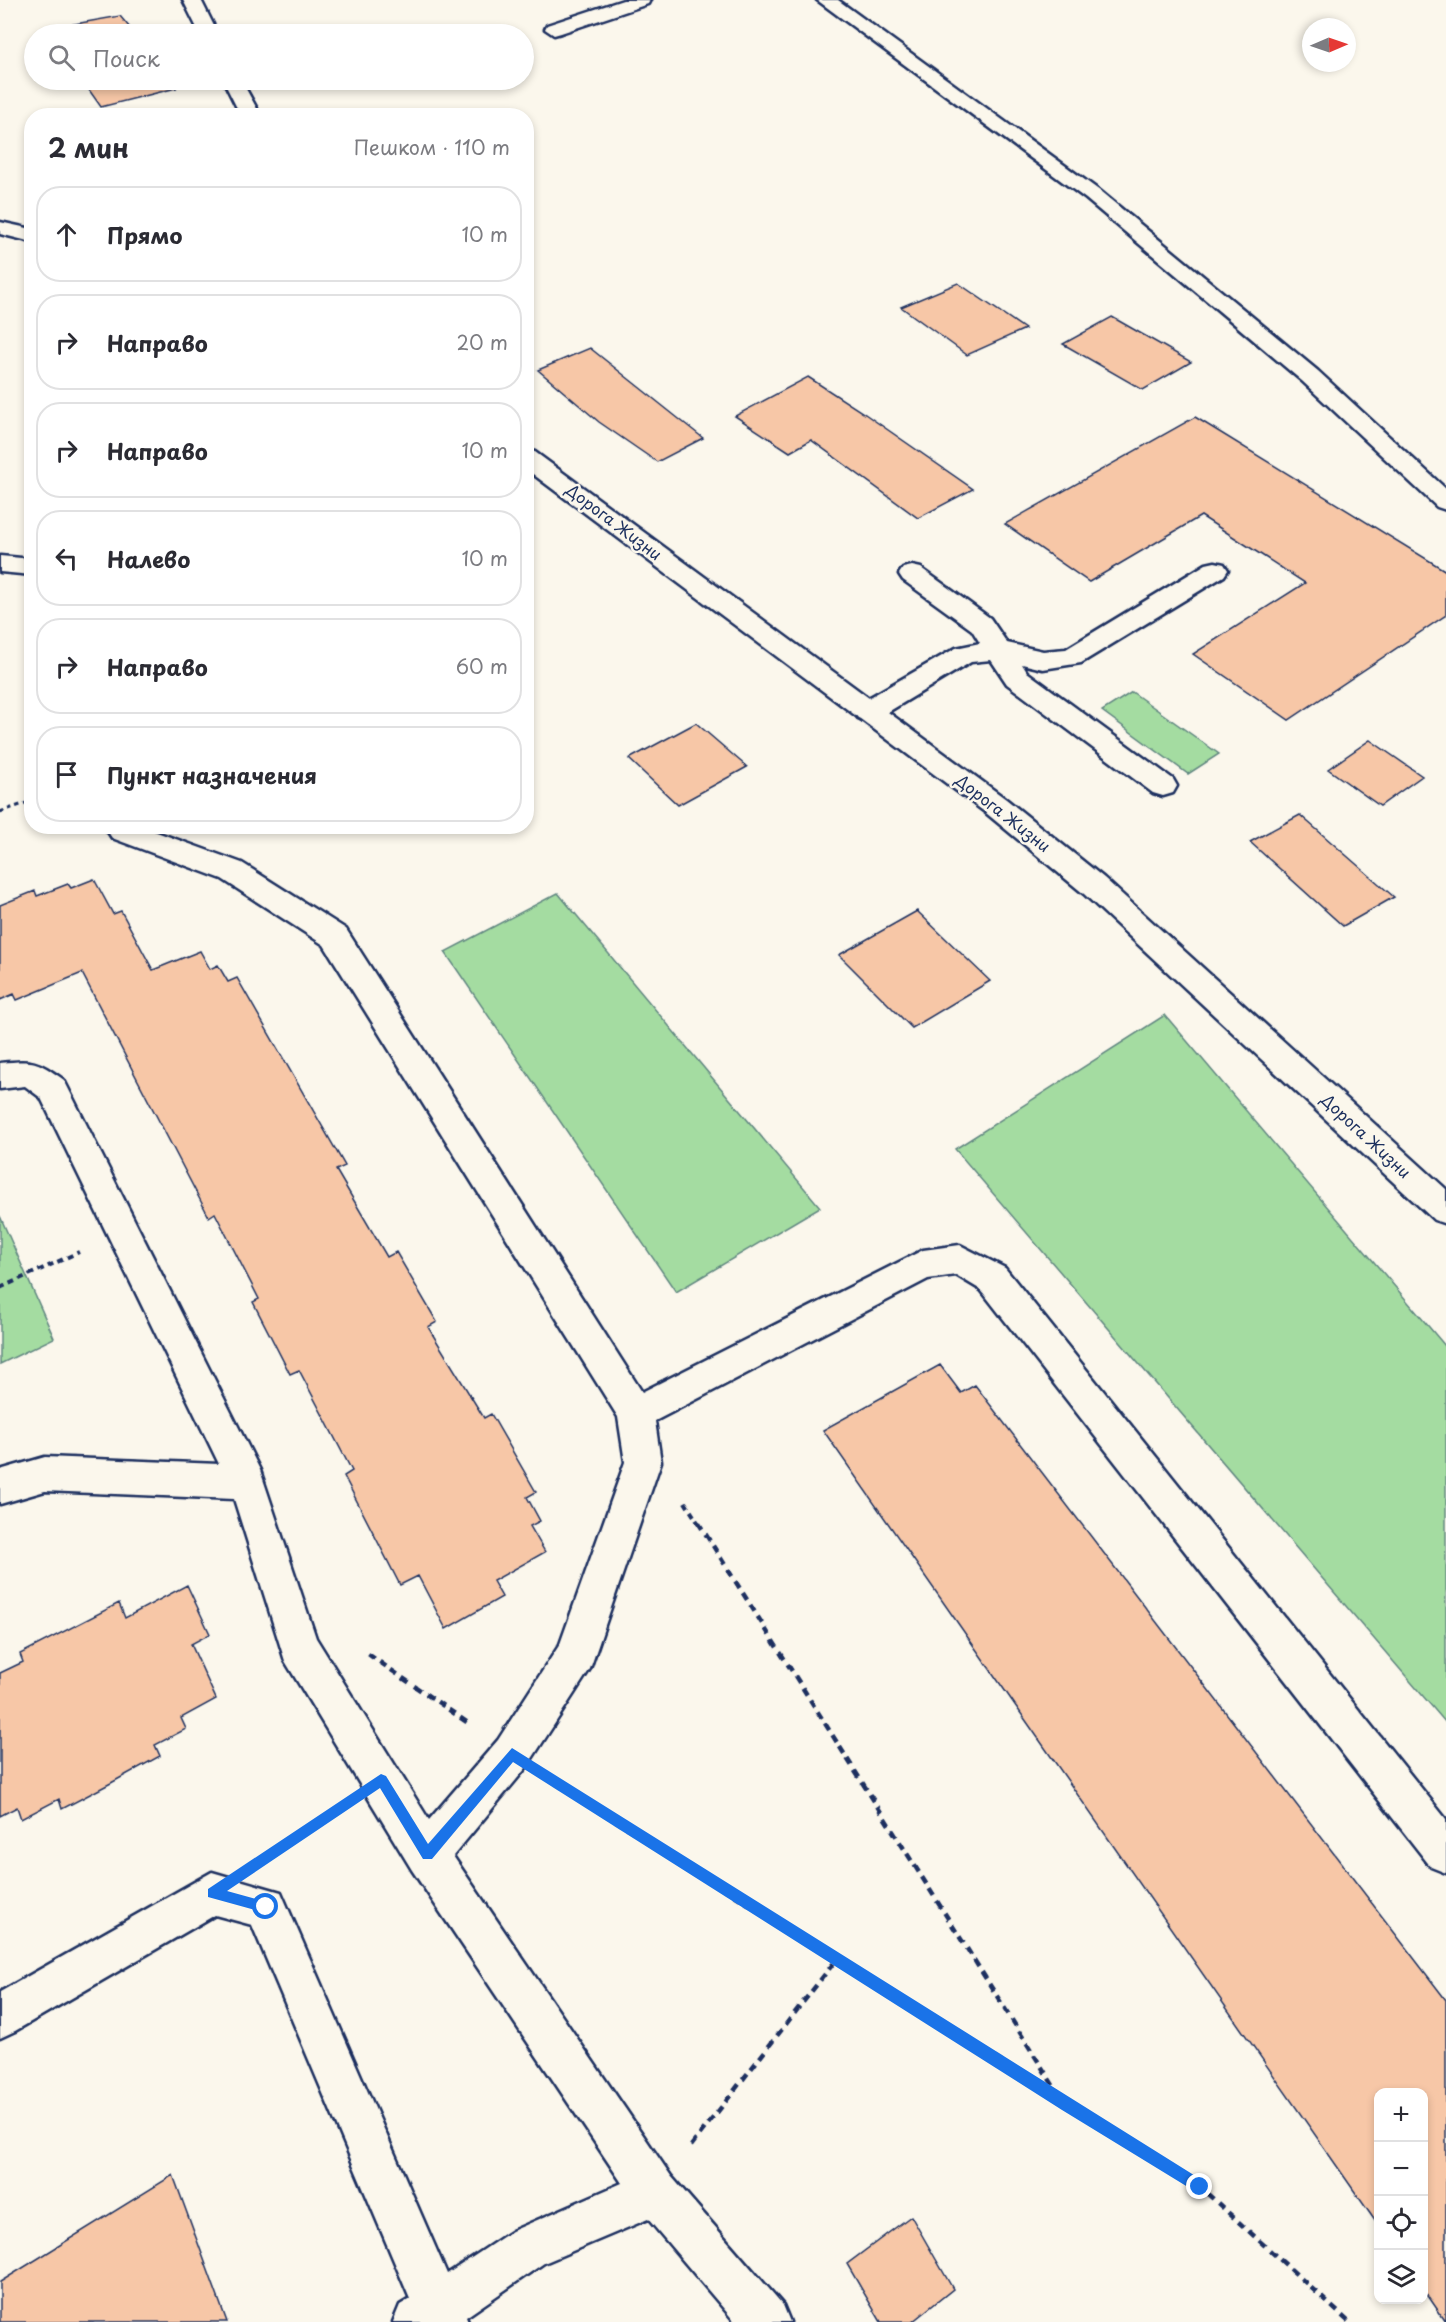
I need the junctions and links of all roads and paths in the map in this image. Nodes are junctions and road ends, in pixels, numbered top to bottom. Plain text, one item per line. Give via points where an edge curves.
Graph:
1 (192, 0) edge
2 (641, 0) edge
3 (826, 0) edge
4 (204, 24) edge
5 (554, 29) dead end
6 (237, 90) edge
7 (247, 108) edge
8 (0, 228) edge
9 (24, 234) edge
10 (534, 462) edge
11 (1446, 502) edge
12 (0, 564) edge
13 (24, 566) edge
14 (1215, 570) dead end
15 (912, 574) dead end
16 (998, 650) junction
17 (868, 711) junction
18 (1163, 786) dead end
19 (24, 804) edge
20 (0, 812) edge
21 (130, 834) edge
22 (0, 1077) edge
23 (1446, 1210) edge
24 (123, 1232) junction
25 (0, 1288) edge
26 (636, 1413) junction
27 (643, 1462) junction
28 (247, 1482) junction
29 (0, 1487) edge
30 (299, 1647) junction
31 (512, 1754) junction
32 (381, 1780) junction
33 (1446, 1851) edge
34 (427, 1855) junction
35 (212, 1893) junction
36 (836, 1960) junction
37 (0, 2016) edge
38 (1066, 2105) junction
39 (655, 2192) junction
40 (433, 2317) edge
41 (766, 2322) edge
42 (1349, 2322) edge

1 - 4 main road
2 - 5 main road
3 - 11 main road via 1094,195 1310,376
6 - 7 main road
8 - 9 main road
10 - 17 main road, Дорога Жизни
12 - 13 main road
14 - 16 main road via 1072,657 1043,660
15 - 16 main road via 981,624
16 - 17 main road via 965,654
16 - 18 main road via 1017,678
17 - 23 main road, Дорога Жизни via 996,806 1094,886
19 - 20 path
21 - 26 main road via 232,871 335,937
22 - 24 main road via 30,1073 53,1089
24 - 25 path
24 - 28 main road
26 - 27 main road
26 - 33 main road via 923,1265 960,1260 993,1279
27 - 31 main road via 576,1655
27 - 38 path via 677,1490
28 - 29 main road via 45,1474
28 - 30 main road
30 - 31 path via 367,1653
30 - 32 main road
31 - 34 main road
31 - 36 path
32 - 34 main road
32 - 35 path
34 - 39 main road
35 - 37 main road
35 - 40 main road via 266,1907
36 - 38 path
36 - 39 path
38 - 42 path via 1200,2187
39 - 40 main road via 528,2247
39 - 41 main road

